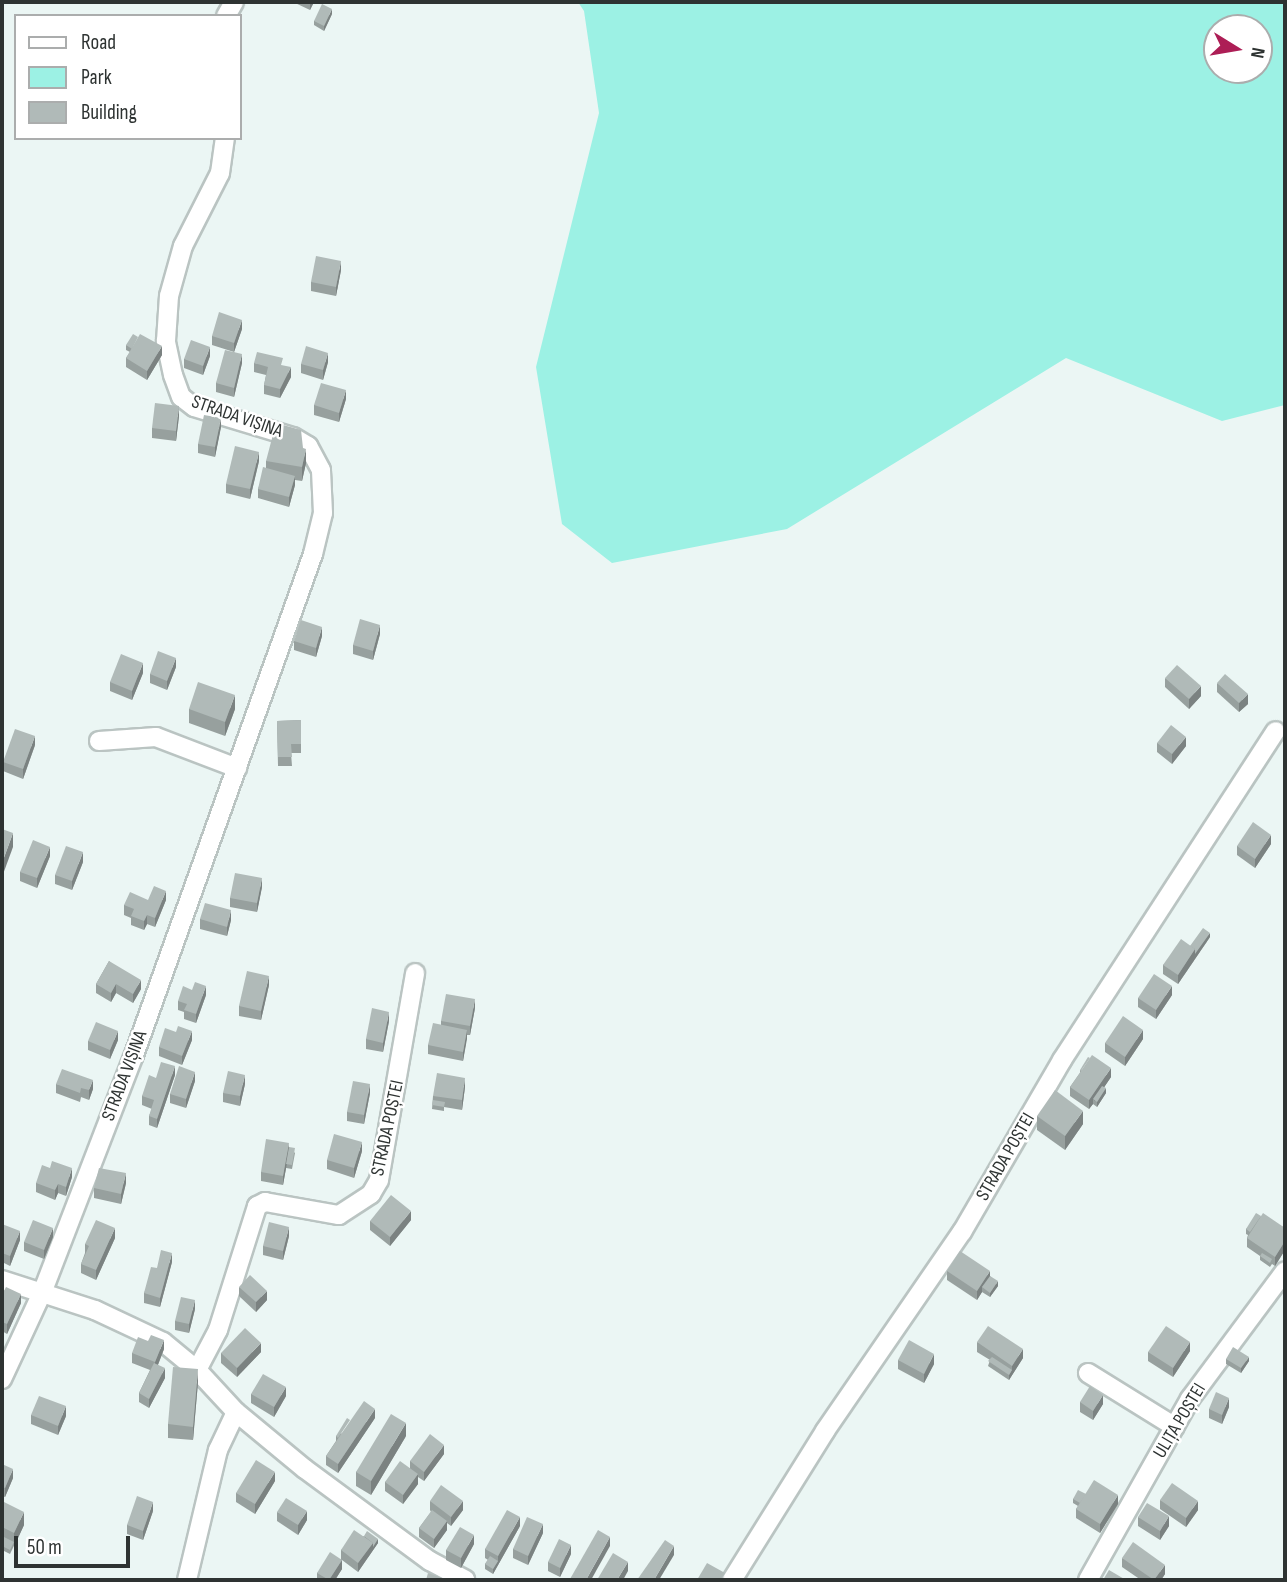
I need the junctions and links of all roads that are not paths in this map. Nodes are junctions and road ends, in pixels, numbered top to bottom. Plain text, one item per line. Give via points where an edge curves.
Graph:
1 (225, 140) edge
2 (1276, 731) dead end
3 (99, 741) dead end
4 (237, 768) junction
5 (415, 973) dead end
6 (1285, 1271) edge
7 (2, 1280) edge
8 (42, 1293) junction
9 (197, 1370) junction
10 (1088, 1373) dead end
11 (2, 1379) edge
12 (236, 1412) junction
13 (1175, 1427) junction
14 (187, 1580) edge
15 (465, 1580) edge
16 (732, 1580) edge
17 (1088, 1580) edge

1 - 4 street, STRADA VIȘINA via 220,173 183,246 169,296 166,341 173,375 181,397 194,407 302,440 315,457 323,495 313,554
2 - 16 street, STRADA POȘTEI via 1062,1060 962,1232 825,1430
3 - 4 street via 156,737
4 - 8 street, STRADA VIȘINA
5 - 9 street, STRADA POȘTEI via 379,1180 371,1194 339,1215 265,1202 257,1206 218,1330
6 - 13 street, ULIȚA POȘTEI
7 - 8 street
8 - 9 street via 142,1330
8 - 11 street, STRADA VIȘINA
9 - 12 street
10 - 13 street
12 - 14 street via 218,1450
12 - 15 street via 406,1544
13 - 17 street, ULIȚA POȘTEI

